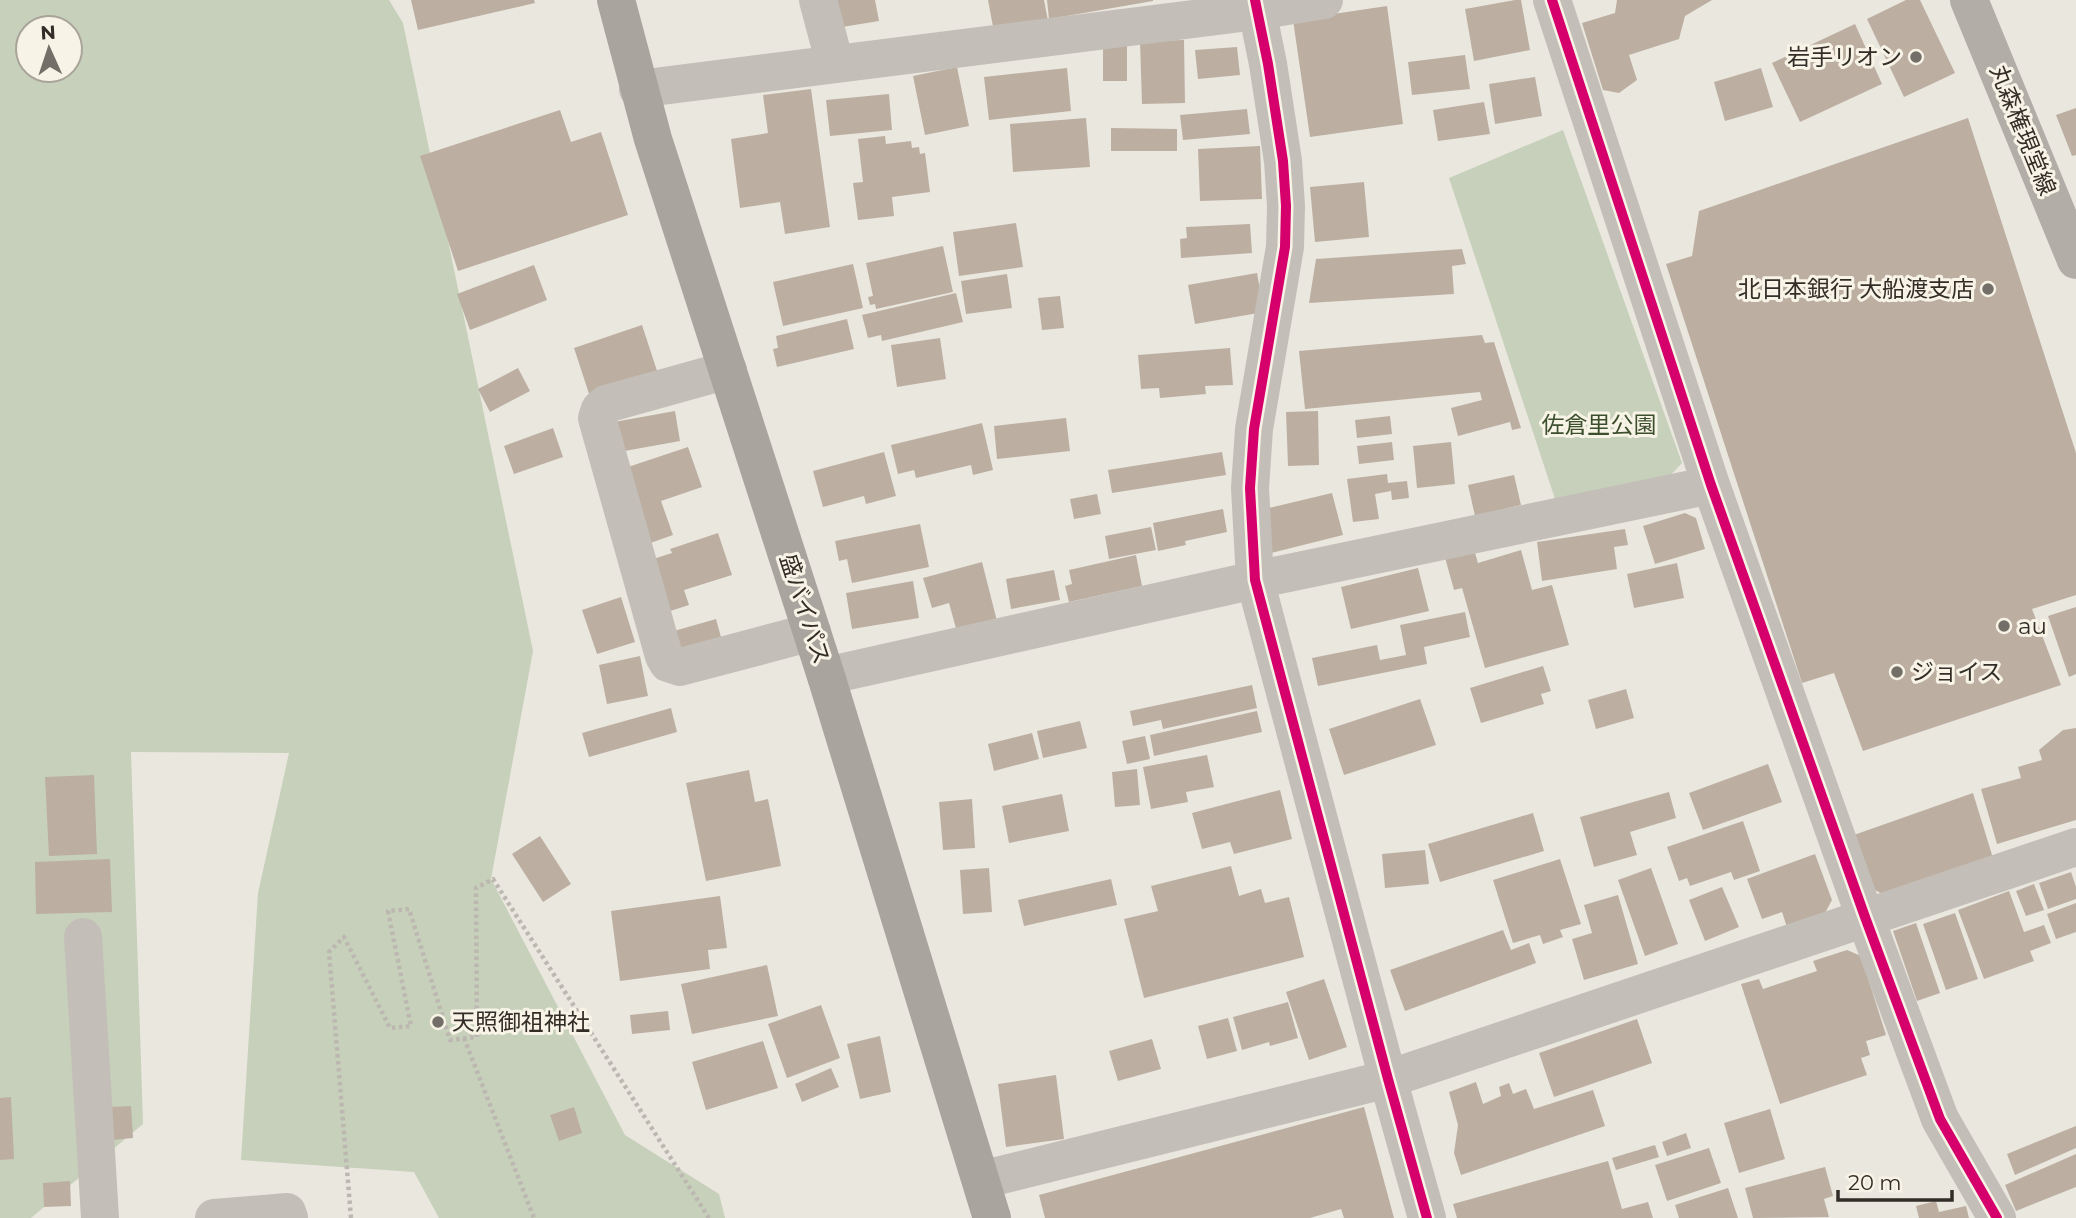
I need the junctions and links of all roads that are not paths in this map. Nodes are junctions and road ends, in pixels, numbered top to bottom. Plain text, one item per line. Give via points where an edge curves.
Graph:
1 (617, 0) edge
2 (818, 0) edge
3 (1324, 0) edge
4 (1552, 0) edge
5 (1969, 0) edge
6 (1256, 6) edge
7 (835, 65) junction
8 (638, 89) junction
9 (2074, 250) edge
10 (728, 370) junction
11 (1710, 485) junction
12 (1255, 580) junction
13 (812, 632) junction
14 (826, 676) junction
15 (2076, 847) edge
16 (1865, 917) junction
17 (83, 937) dead end
18 (1388, 1079) junction
19 (981, 1180) junction
20 (100, 1218) edge
21 (214, 1218) edge
22 (289, 1218) edge
23 (992, 1218) edge
24 (1427, 1218) edge
25 (1997, 1218) edge

1 - 8 highway, 盛バイパス
2 - 7 street
3 - 6 street
4 - 11 street
5 - 9 main road, 丸森権現堂線
6 - 7 street
6 - 12 street via 1283,161 1286,206 1285,247 1254,429 1250,488
7 - 8 street
8 - 10 highway, 盛バイパス
10 - 13 highway, 盛バイパス
10 - 13 street via 607,404 597,418 664,656 668,663 680,667
11 - 12 street
11 - 16 street
12 - 14 street
12 - 18 street
13 - 14 highway, 盛バイパス
14 - 19 highway, 盛バイパス
15 - 16 street
16 - 18 street
16 - 25 street via 1940,1119
17 - 20 street
18 - 19 street
18 - 24 street
19 - 23 highway, 盛バイパス
21 - 22 street via 288,1212

